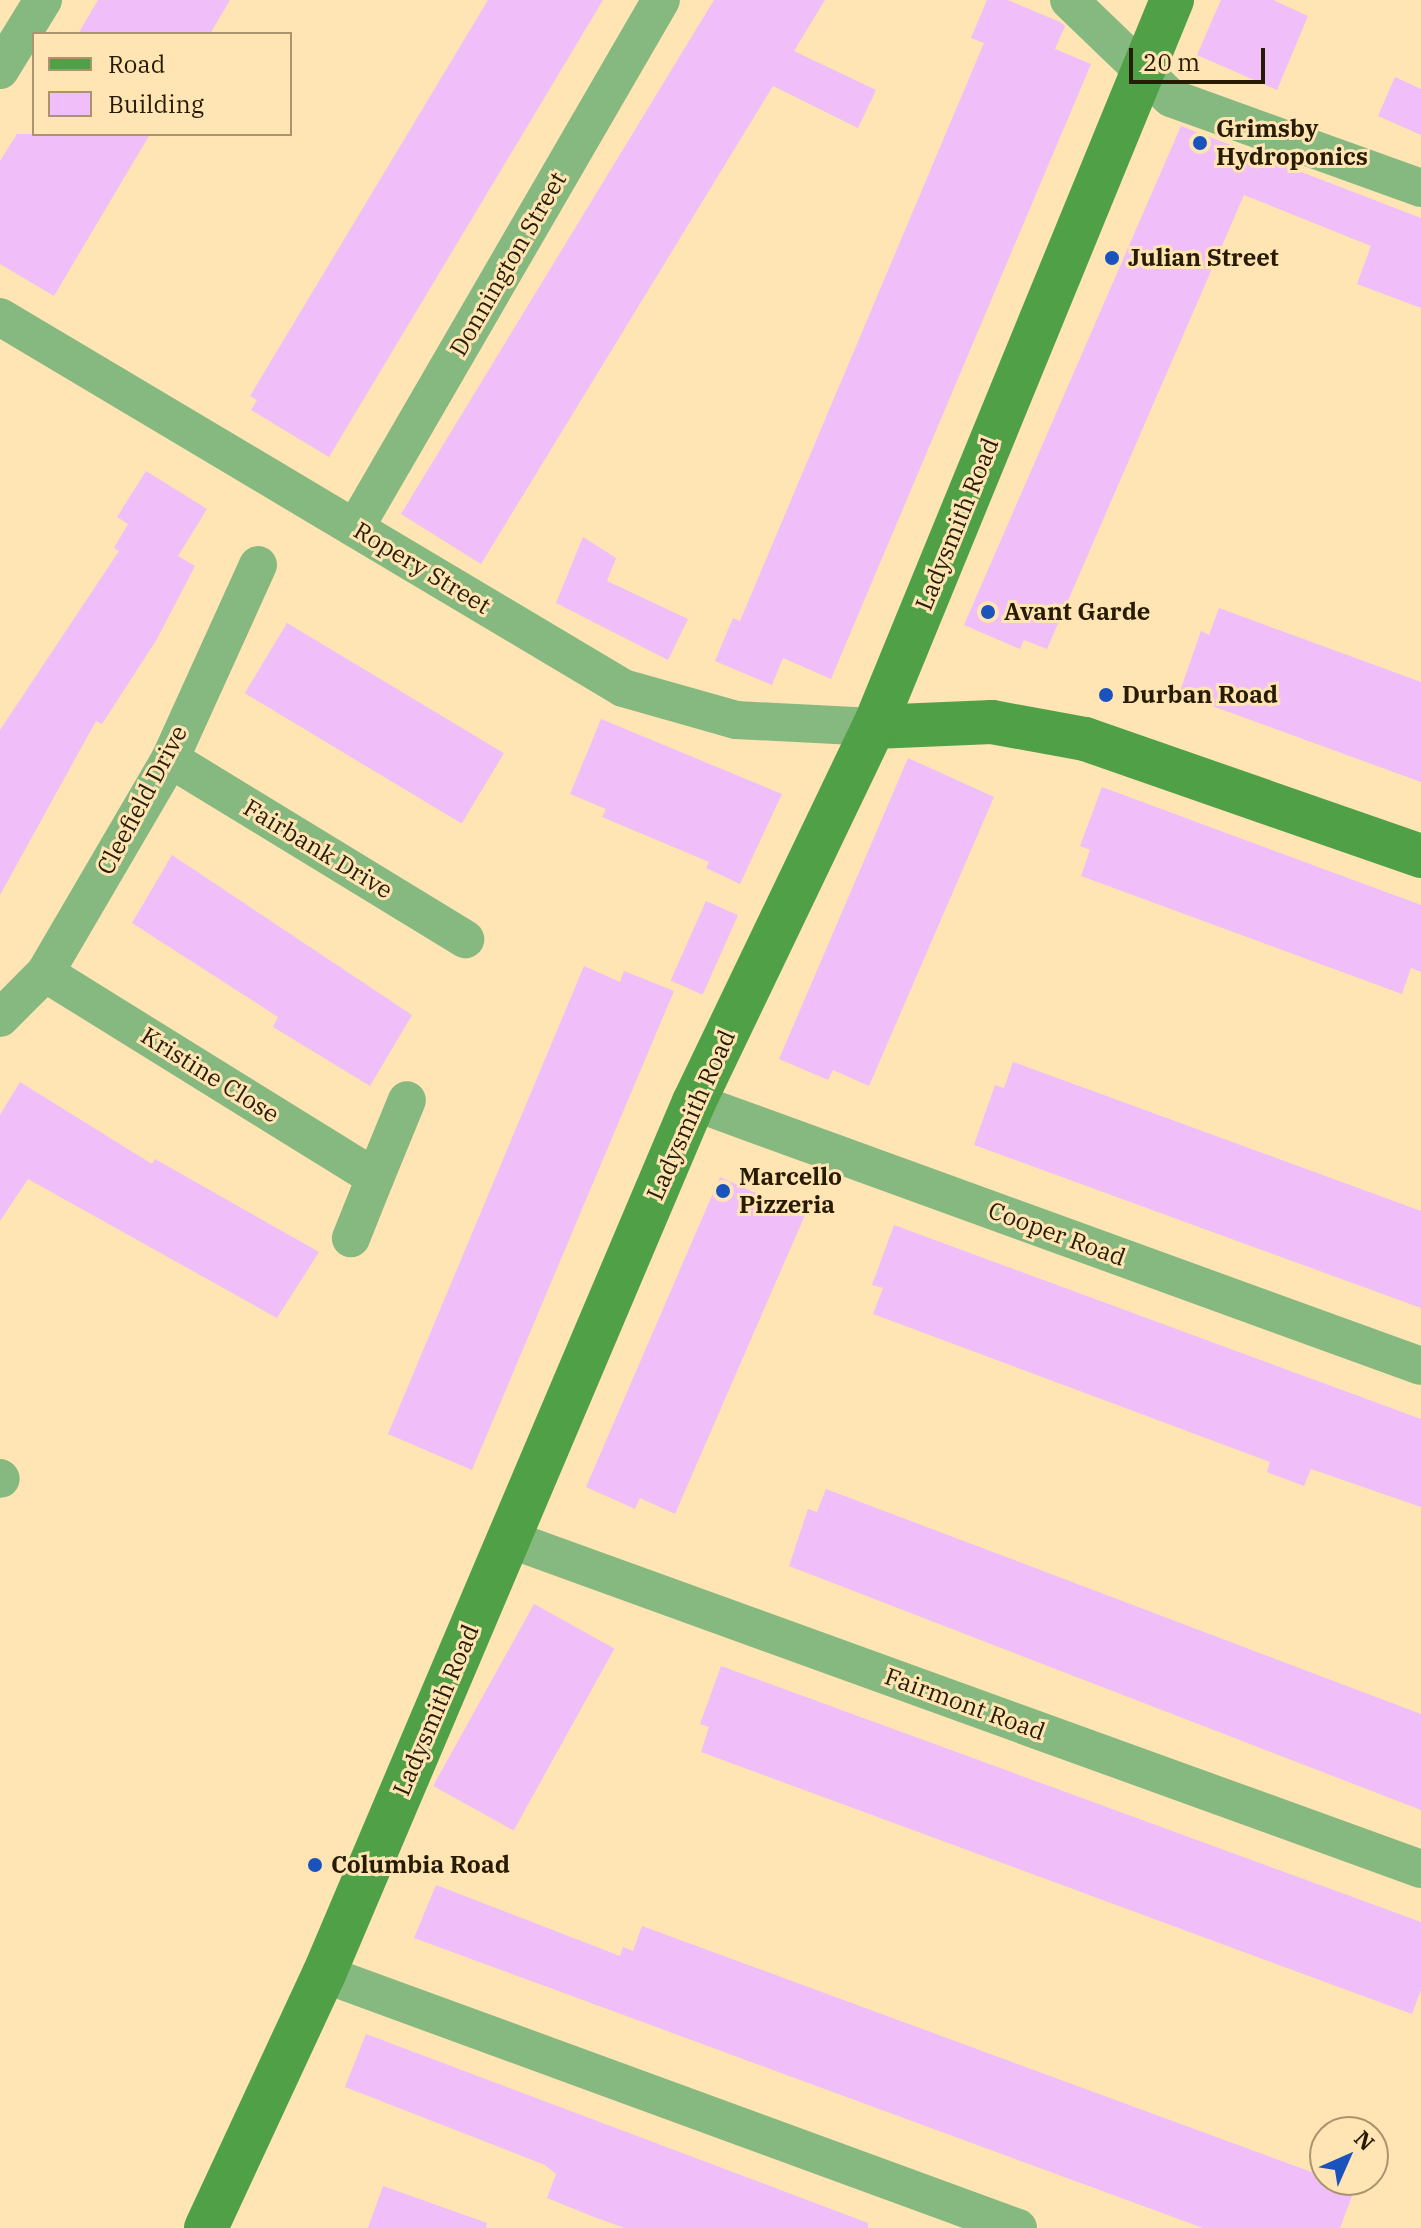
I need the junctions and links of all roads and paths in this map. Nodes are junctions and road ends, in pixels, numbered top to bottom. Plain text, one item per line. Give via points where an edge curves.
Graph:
1 (43, 0) edge
2 (661, 0) edge
3 (1069, 0) edge
4 (1172, 0) edge
5 (0, 70) edge
6 (1140, 73) junction
7 (1421, 188) edge
8 (0, 317) edge
9 (355, 528) junction
10 (258, 565) dead end
11 (874, 727) junction
12 (170, 759) junction
13 (1421, 856) edge
14 (465, 939) dead end
15 (45, 973) junction
16 (0, 1018) edge
17 (407, 1100) dead end
18 (694, 1102) junction
19 (375, 1178) junction
20 (351, 1238) dead end
21 (1421, 1366) edge
22 (509, 1539) junction
23 (1421, 1869) edge
24 (324, 1974) junction
25 (206, 2228) edge
26 (1018, 2228) edge

1 - 5 street
2 - 9 street, Donnington Street
3 - 6 street
4 - 6 street, Ladysmith Road
6 - 7 street via 1191,107
6 - 11 street, Ladysmith Road
8 - 9 street, Ropery Street
9 - 11 street, Ropery Street via 623,688 736,720
10 - 12 street, Cleefield Drive
11 - 13 street via 992,722 1085,739
11 - 18 street, Ladysmith Road
12 - 14 street, Fairbank Drive
12 - 15 street, Cleefield Drive
15 - 16 street, Cleefield Drive
15 - 19 street, Kristine Close
17 - 19 street
18 - 21 street, Cooper Road
18 - 22 street, Ladysmith Road
19 - 20 street
22 - 23 street, Fairmont Road
22 - 24 street, Ladysmith Road
24 - 25 street, Ladysmith Road
24 - 26 street

